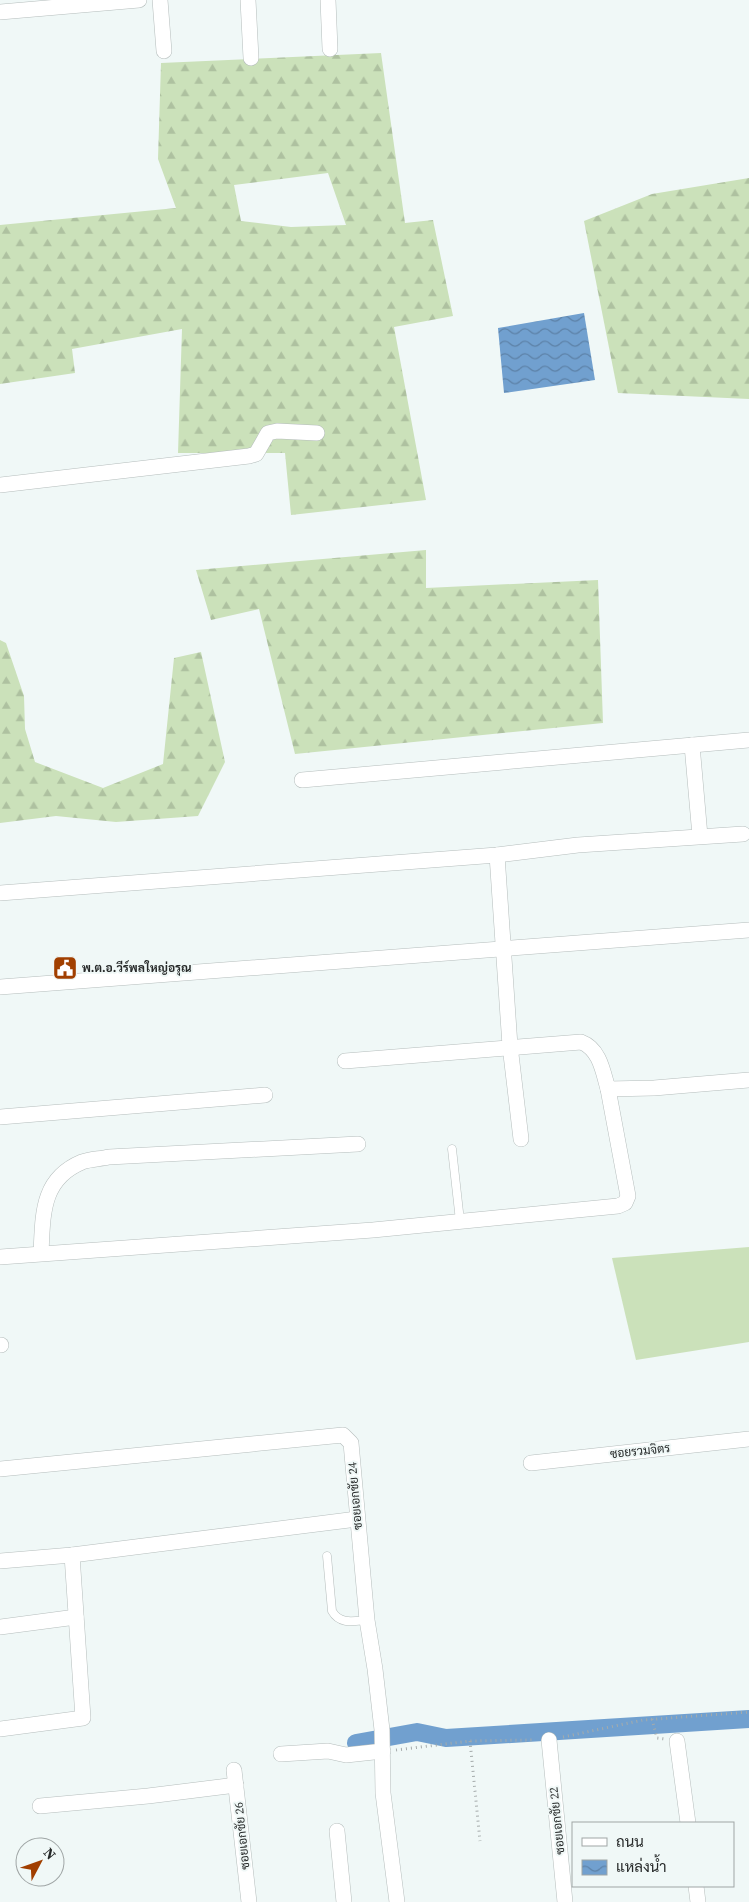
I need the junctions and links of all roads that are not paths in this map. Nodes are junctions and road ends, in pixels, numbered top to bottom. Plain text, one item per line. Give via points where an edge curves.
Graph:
1 (139, 0) edge
2 (160, 0) edge
3 (248, 0) edge
4 (328, 0) edge
5 (0, 12) edge
6 (330, 49) dead end
7 (164, 51) dead end
8 (251, 58) dead end
9 (317, 433) dead end
10 (0, 485) edge
11 (749, 740) edge
12 (692, 745) junction
13 (302, 780) dead end
14 (743, 834) dead end
15 (700, 836) junction
16 (497, 855) junction
17 (0, 893) edge
18 (749, 930) edge
19 (502, 949) junction
20 (0, 986) edge
21 (510, 1046) junction
22 (345, 1061) dead end
23 (749, 1080) edge
24 (608, 1089) junction
25 (264, 1095) dead end
26 (0, 1117) edge
27 (521, 1140) dead end
28 (358, 1144) dead end
29 (452, 1149) dead end
30 (460, 1221) junction
31 (41, 1253) junction
32 (0, 1257) edge
33 (749, 1439) edge
34 (531, 1463) dead end
35 (0, 1469) edge
36 (357, 1519) junction
37 (72, 1555) junction
38 (327, 1556) dead end
39 (0, 1561) edge
40 (76, 1617) junction
41 (367, 1620) junction
42 (0, 1627) edge
43 (0, 1729) edge
44 (548, 1740) road end
45 (678, 1740) road end
46 (382, 1741) junction
47 (282, 1754) dead end
48 (40, 1806) dead end
49 (688, 1822) edge
50 (337, 1831) dead end
51 (696, 1887) edge
52 (249, 1902) edge
53 (344, 1902) edge
54 (397, 1902) edge
55 (565, 1902) edge
56 (698, 1902) edge

1 - 5 street
2 - 7 street
3 - 8 street
4 - 6 street
9 - 10 street via 268,433 256,454 249,456
11 - 12 street
12 - 13 street
12 - 15 street
14 - 15 street
15 - 16 street
16 - 17 street
16 - 19 street
18 - 19 street
19 - 20 street
19 - 21 street
21 - 22 street
21 - 24 street via 581,1042 589,1045 595,1051
21 - 27 street
23 - 24 street
24 - 30 street via 628,1196 625,1203
25 - 26 street
28 - 31 street via 109,1157 84,1162 65,1171 53,1185 43,1209
29 - 30 lane
30 - 31 street
31 - 32 street
33 - 34 street, ซอยรวมจิตร
35 - 36 street, ซอยเอกชัย 24 via 343,1435 351,1443
36 - 37 street
36 - 41 street, ซอยเอกชัย 24
37 - 39 street
37 - 40 street
38 - 41 lane via 335,1616 350,1622
40 - 42 street
40 - 43 street via 83,1718
41 - 46 street, ซอยเอกชัย 24
44 - 55 street, ซอยเอกชัย 22
45 - 49 street
46 - 47 street via 346,1755 328,1750
46 - 54 street, ซอยเอกชัย 24 via 383,1793
48 - 52 street, ซอยเอกชัย 26 via 148,1796 235,1778
50 - 53 street
51 - 56 street

